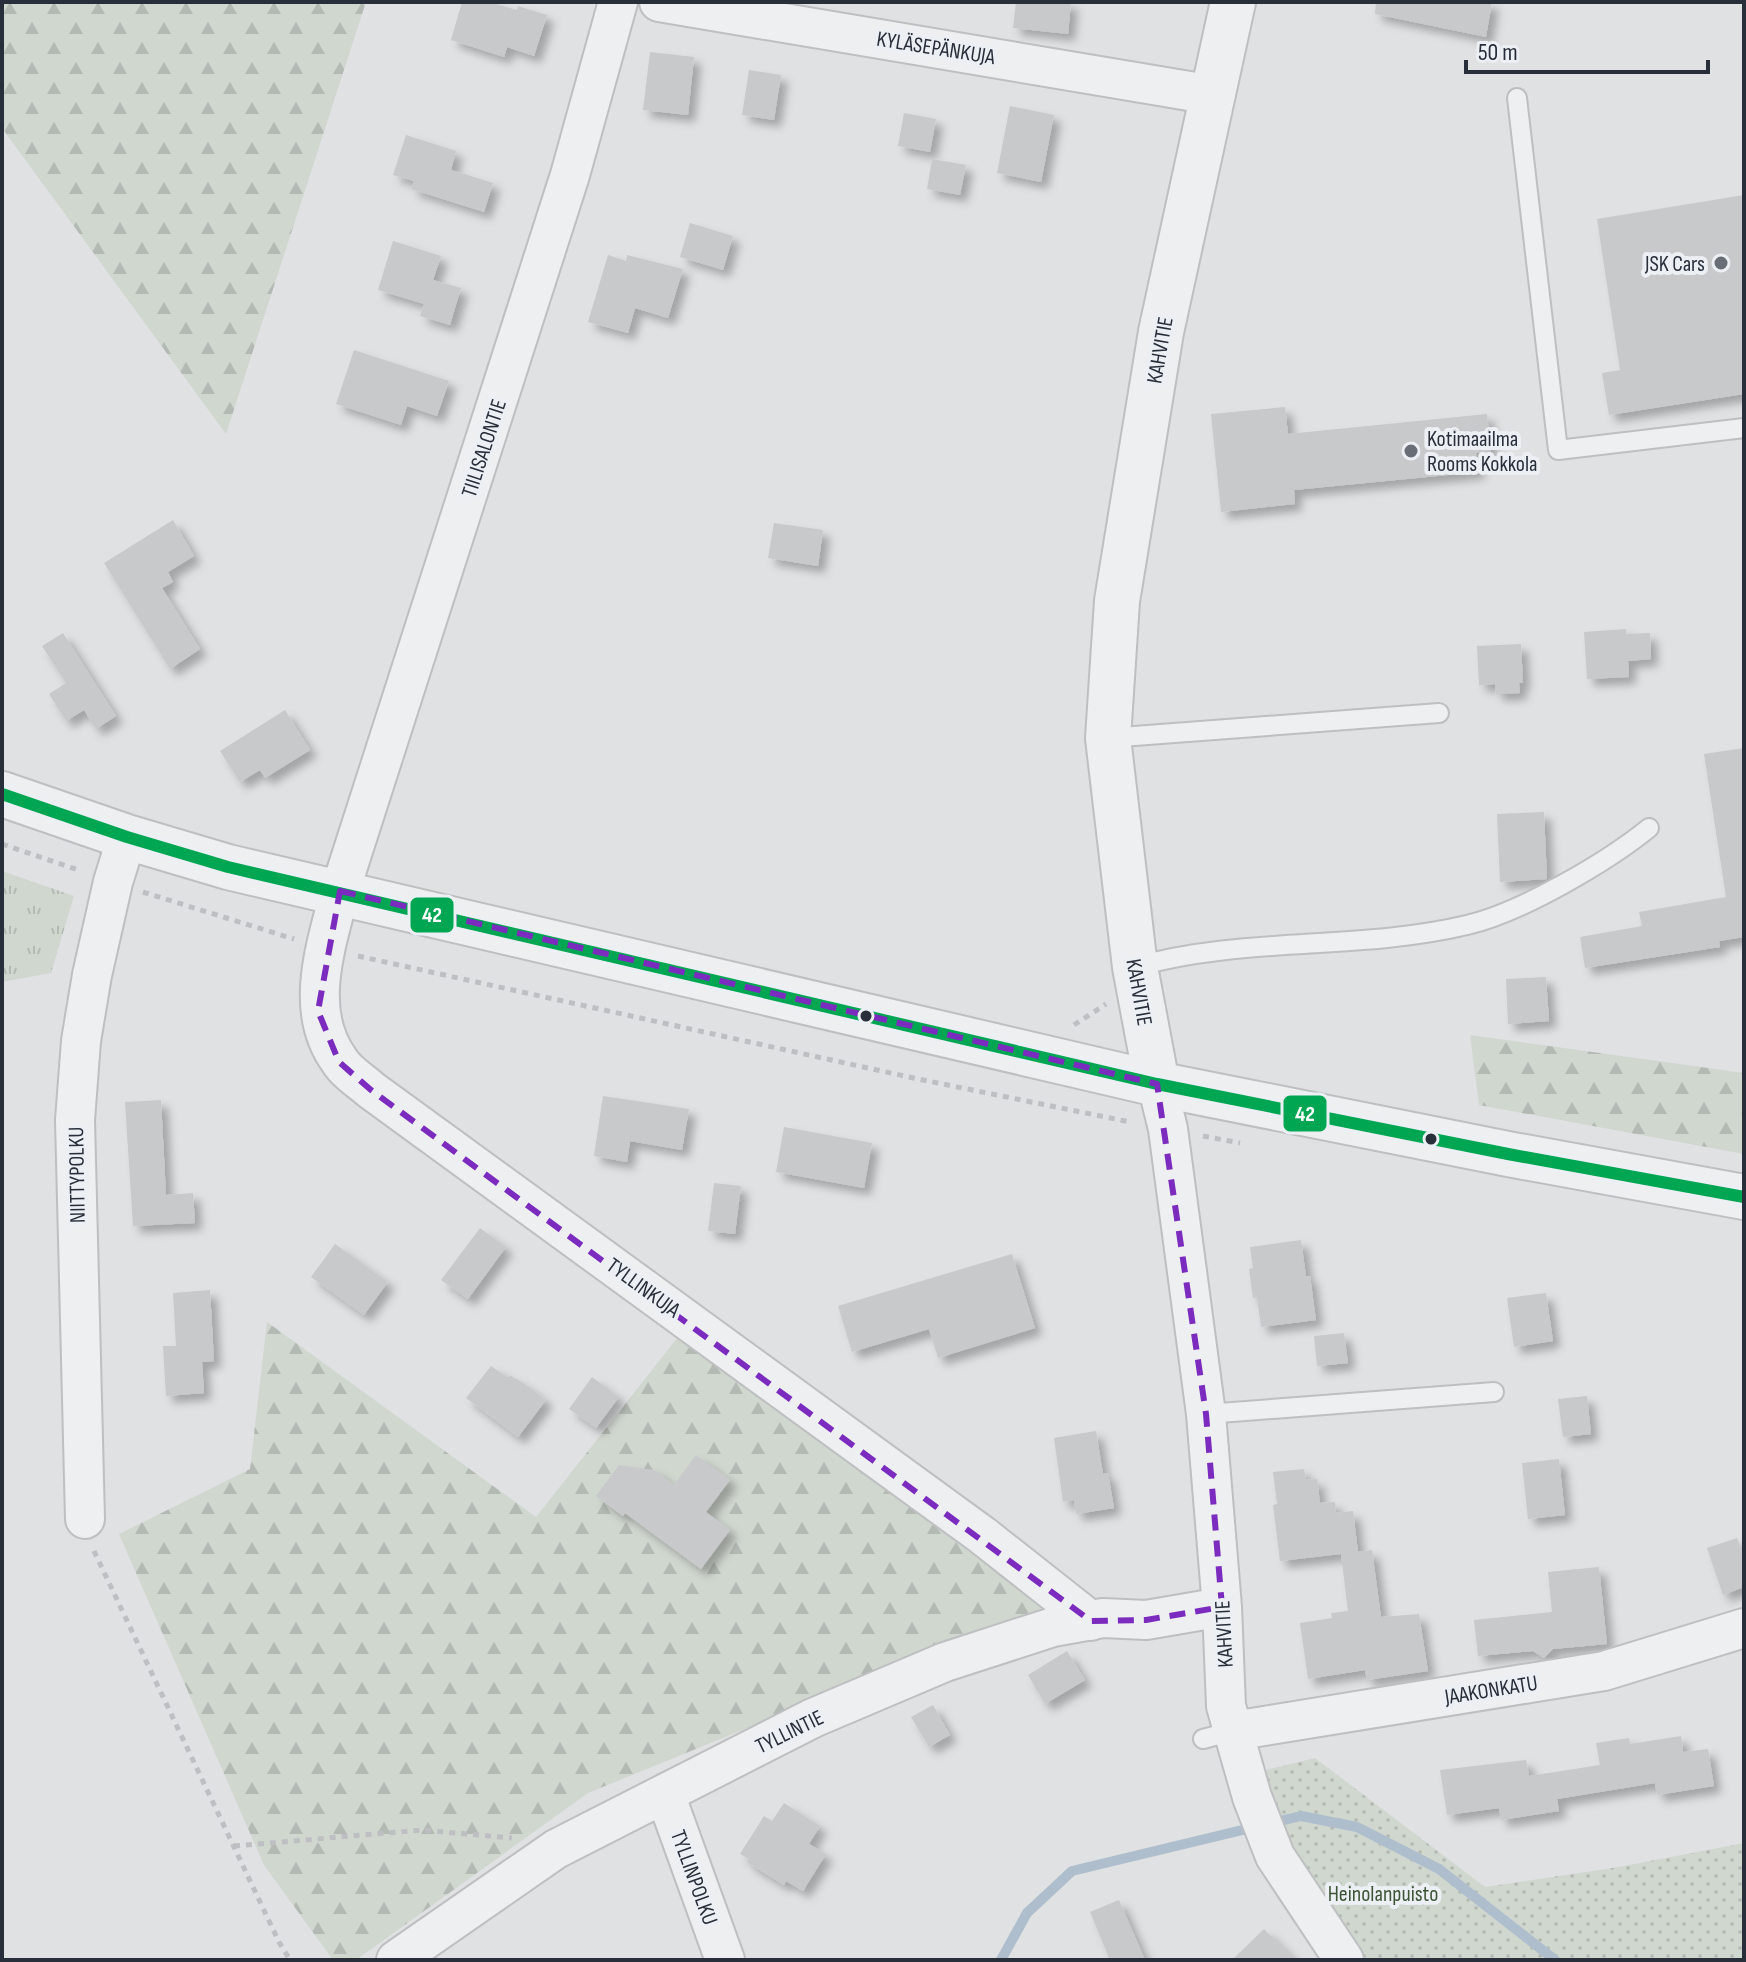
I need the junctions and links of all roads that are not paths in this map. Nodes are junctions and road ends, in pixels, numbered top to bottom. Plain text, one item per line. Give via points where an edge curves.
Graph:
1 (618, 2) edge
2 (659, 2) edge
3 (1233, 2) edge
4 (1213, 95) junction
5 (1517, 98) dead end
6 (1744, 428) edge
7 (1439, 713) dead end
8 (1108, 738) junction
9 (2, 794) edge
10 (1649, 828) dead end
11 (127, 837) junction
12 (340, 891) junction
13 (1135, 967) junction
14 (1157, 1084) junction
15 (1744, 1197) edge
16 (1494, 1392) dead end
17 (1206, 1414) junction
18 (85, 1519) road end
19 (1222, 1607) junction
20 (1091, 1621) junction
21 (1744, 1628) edge
22 (1218, 1735) junction
23 (665, 1794) junction
24 (396, 1960) edge
25 (725, 1960) edge
26 (1344, 1960) edge

1 - 12 street, TIILISALONTIE via 566,190
2 - 4 street, KYLÄSEPÄNKUJA
3 - 4 street, KAHVITIE
4 - 8 street, KAHVITIE via 1161,332 1119,586
5 - 6 lane via 1558,450
7 - 8 lane
8 - 13 street, KAHVITIE
9 - 11 street
10 - 13 lane via 1564,883 1469,925 1323,943 1245,946
11 - 12 street via 228,867
11 - 18 street, NIITTYPOLKU via 89,988 75,1120
12 - 14 street
12 - 20 street, TYLLINKUJA via 325,949 318,1011 339,1062
13 - 14 street, KAHVITIE
14 - 15 street
14 - 17 street, KAHVITIE via 1168,1129
16 - 17 lane
17 - 19 street, KAHVITIE
19 - 20 street, TYLLINTIE via 1146,1620
19 - 22 street, KAHVITIE via 1226,1706
20 - 23 street, TYLLINTIE via 1053,1627 945,1662 813,1718
21 - 22 street, JAAKONKATU via 1604,1671
22 - 26 street, KAHVITIE via 1252,1797 1275,1856
23 - 24 street, TYLLINTIE via 556,1849
23 - 25 street, TYLLINPOLKU

